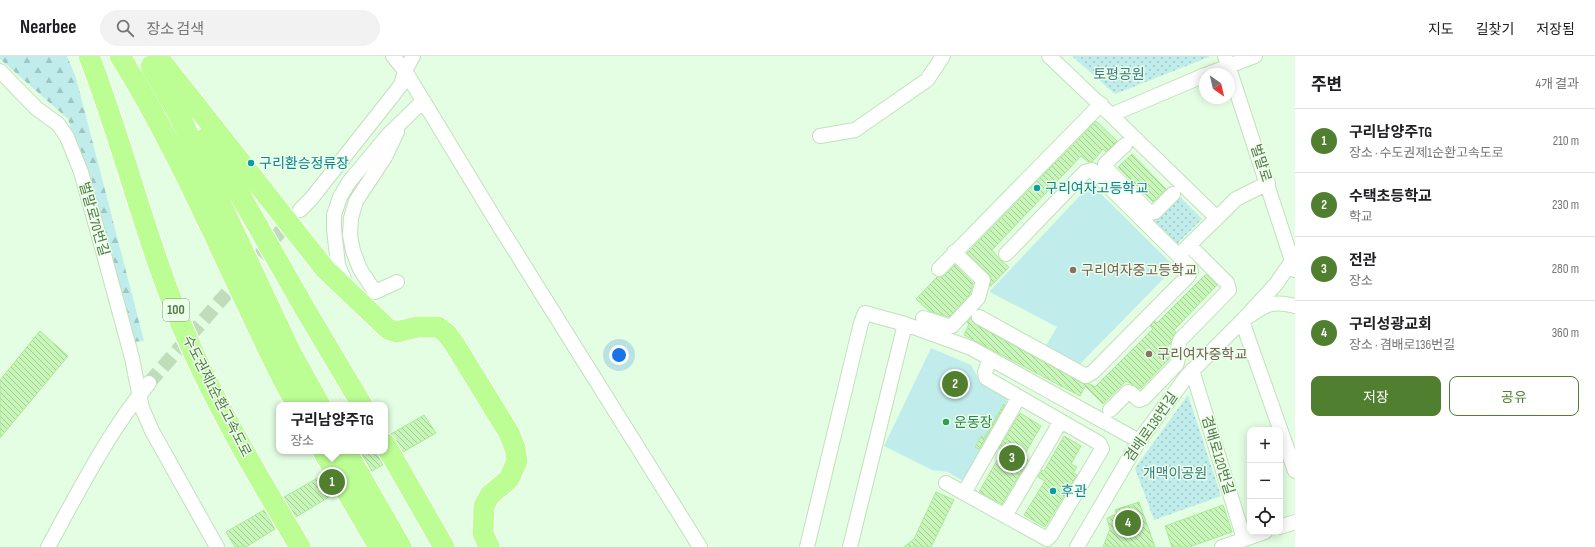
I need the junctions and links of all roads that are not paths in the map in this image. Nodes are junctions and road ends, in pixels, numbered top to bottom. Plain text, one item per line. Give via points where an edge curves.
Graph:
1 (89, 56) edge
2 (120, 56) edge
3 (145, 56) edge
4 (151, 56) edge
5 (157, 56) edge
6 (393, 56) edge
7 (413, 56) edge
8 (943, 56) edge
9 (1049, 56) edge
10 (1255, 56) edge
11 (1227, 61) edge
12 (1217, 68) edge
13 (0, 71) edge
14 (405, 72) junction
15 (1199, 78) edge
16 (423, 101) junction
17 (1101, 104) junction
18 (1111, 115) junction
19 (401, 123) junction
20 (820, 136) dead end
21 (1125, 145) dead end
22 (1268, 183) junction
23 (1173, 194) dead end
24 (1133, 202) junction
25 (300, 210) tunnel mouth
26 (1217, 218) junction
27 (1189, 245) junction
28 (954, 252) junction
29 (1006, 254) dead end
30 (1178, 256) junction
31 (1294, 263) edge
32 (938, 269) dead end
33 (397, 282) dead end
34 (351, 294) junction
35 (1295, 306) edge
36 (979, 317) dead end
37 (923, 318) dead end
38 (1242, 321) junction
39 (906, 324) junction
40 (990, 359) junction
41 (1192, 370) junction
42 (149, 383) tunnel mouth
43 (139, 394) junction
44 (1019, 397) junction
45 (295, 402) edge
46 (318, 402) edge
47 (360, 402) edge
48 (1110, 410) dead end
49 (1061, 421) junction
50 (1139, 441) junction
51 (388, 449) edge
52 (325, 454) edge
53 (348, 454) edge
54 (1295, 471) edge
55 (946, 483) dead end
56 (964, 493) junction
57 (1005, 516) junction
58 (1295, 522) edge
59 (1283, 526) edge
60 (1256, 535) edge
61 (1244, 539) junction
62 (48, 547) edge
63 (217, 547) edge
64 (300, 547) edge
65 (379, 547) edge
66 (401, 547) edge
67 (444, 547) edge
68 (489, 547) edge
69 (700, 547) edge
70 (807, 547) edge
71 (850, 547) edge
72 (1077, 547) edge
73 (1222, 547) edge

1 - 64 highway, 수도권제1순환고속도로 / 100 via 146,229 183,330 220,407
2 - 45 highway via 173,150 265,344
3 - 46 highway via 180,117 290,351
4 - 47 highway via 192,111
5 - 34 highway via 325,270
6 - 14 street
7 - 14 street
8 - 20 street via 927,80 855,130
9 - 17 street
10 - 11 street
11 - 12 street
11 - 22 street, 벌말로
13 - 43 street, 벌말로70번길 via 36,108 58,124 67,137 81,172 97,229 132,358
14 - 16 street
14 - 25 street via 401,85
15 - 18 street
16 - 19 street
16 - 69 street
17 - 18 street
17 - 28 street
18 - 26 street
19 - 33 street via 385,157 356,200 350,235 360,269 375,292
19 - 34 street via 350,182 340,197 334,215 338,265
21 - 24 street via 1105,165
22 - 26 street via 1236,199
22 - 31 street, 벌말로
23 - 24 street via 1152,213
24 - 29 street via 1092,170 1086,171
24 - 30 street
26 - 27 street
27 - 30 street
27 - 48 street via 1227,284 1229,290 1179,342 1176,365 1144,398 1139,400 1128,392
28 - 32 street
28 - 37 street via 983,280 979,296 952,326
30 - 36 street via 1189,266 1190,273 1089,375 1084,375
31 - 38 street
34 - 68 highway via 388,329 397,332 417,327 438,327 447,334 509,433 517,461 509,479 490,495 484,506 483,533
35 - 38 street via 1282,302 1273,303
38 - 41 street, 겸배로136번길
38 - 54 street
39 - 40 street via 971,348
39 - 70 street via 865,313
39 - 71 street
40 - 44 street via 985,372 986,378
40 - 50 street
41 - 50 street, 겸배로136번길
41 - 61 street, 겸배로120번길
42 - 43 street
43 - 62 street via 102,451
43 - 63 street, 벌말로70번길 via 152,431
44 - 49 street
44 - 56 street
49 - 57 street
49 - 57 street via 1100,443 1102,449 1049,538
50 - 72 street, 겸배로136번길
51 - 67 highway
52 - 65 highway
53 - 66 highway
55 - 56 street
56 - 57 street
58 - 59 street
60 - 61 street
61 - 73 street

